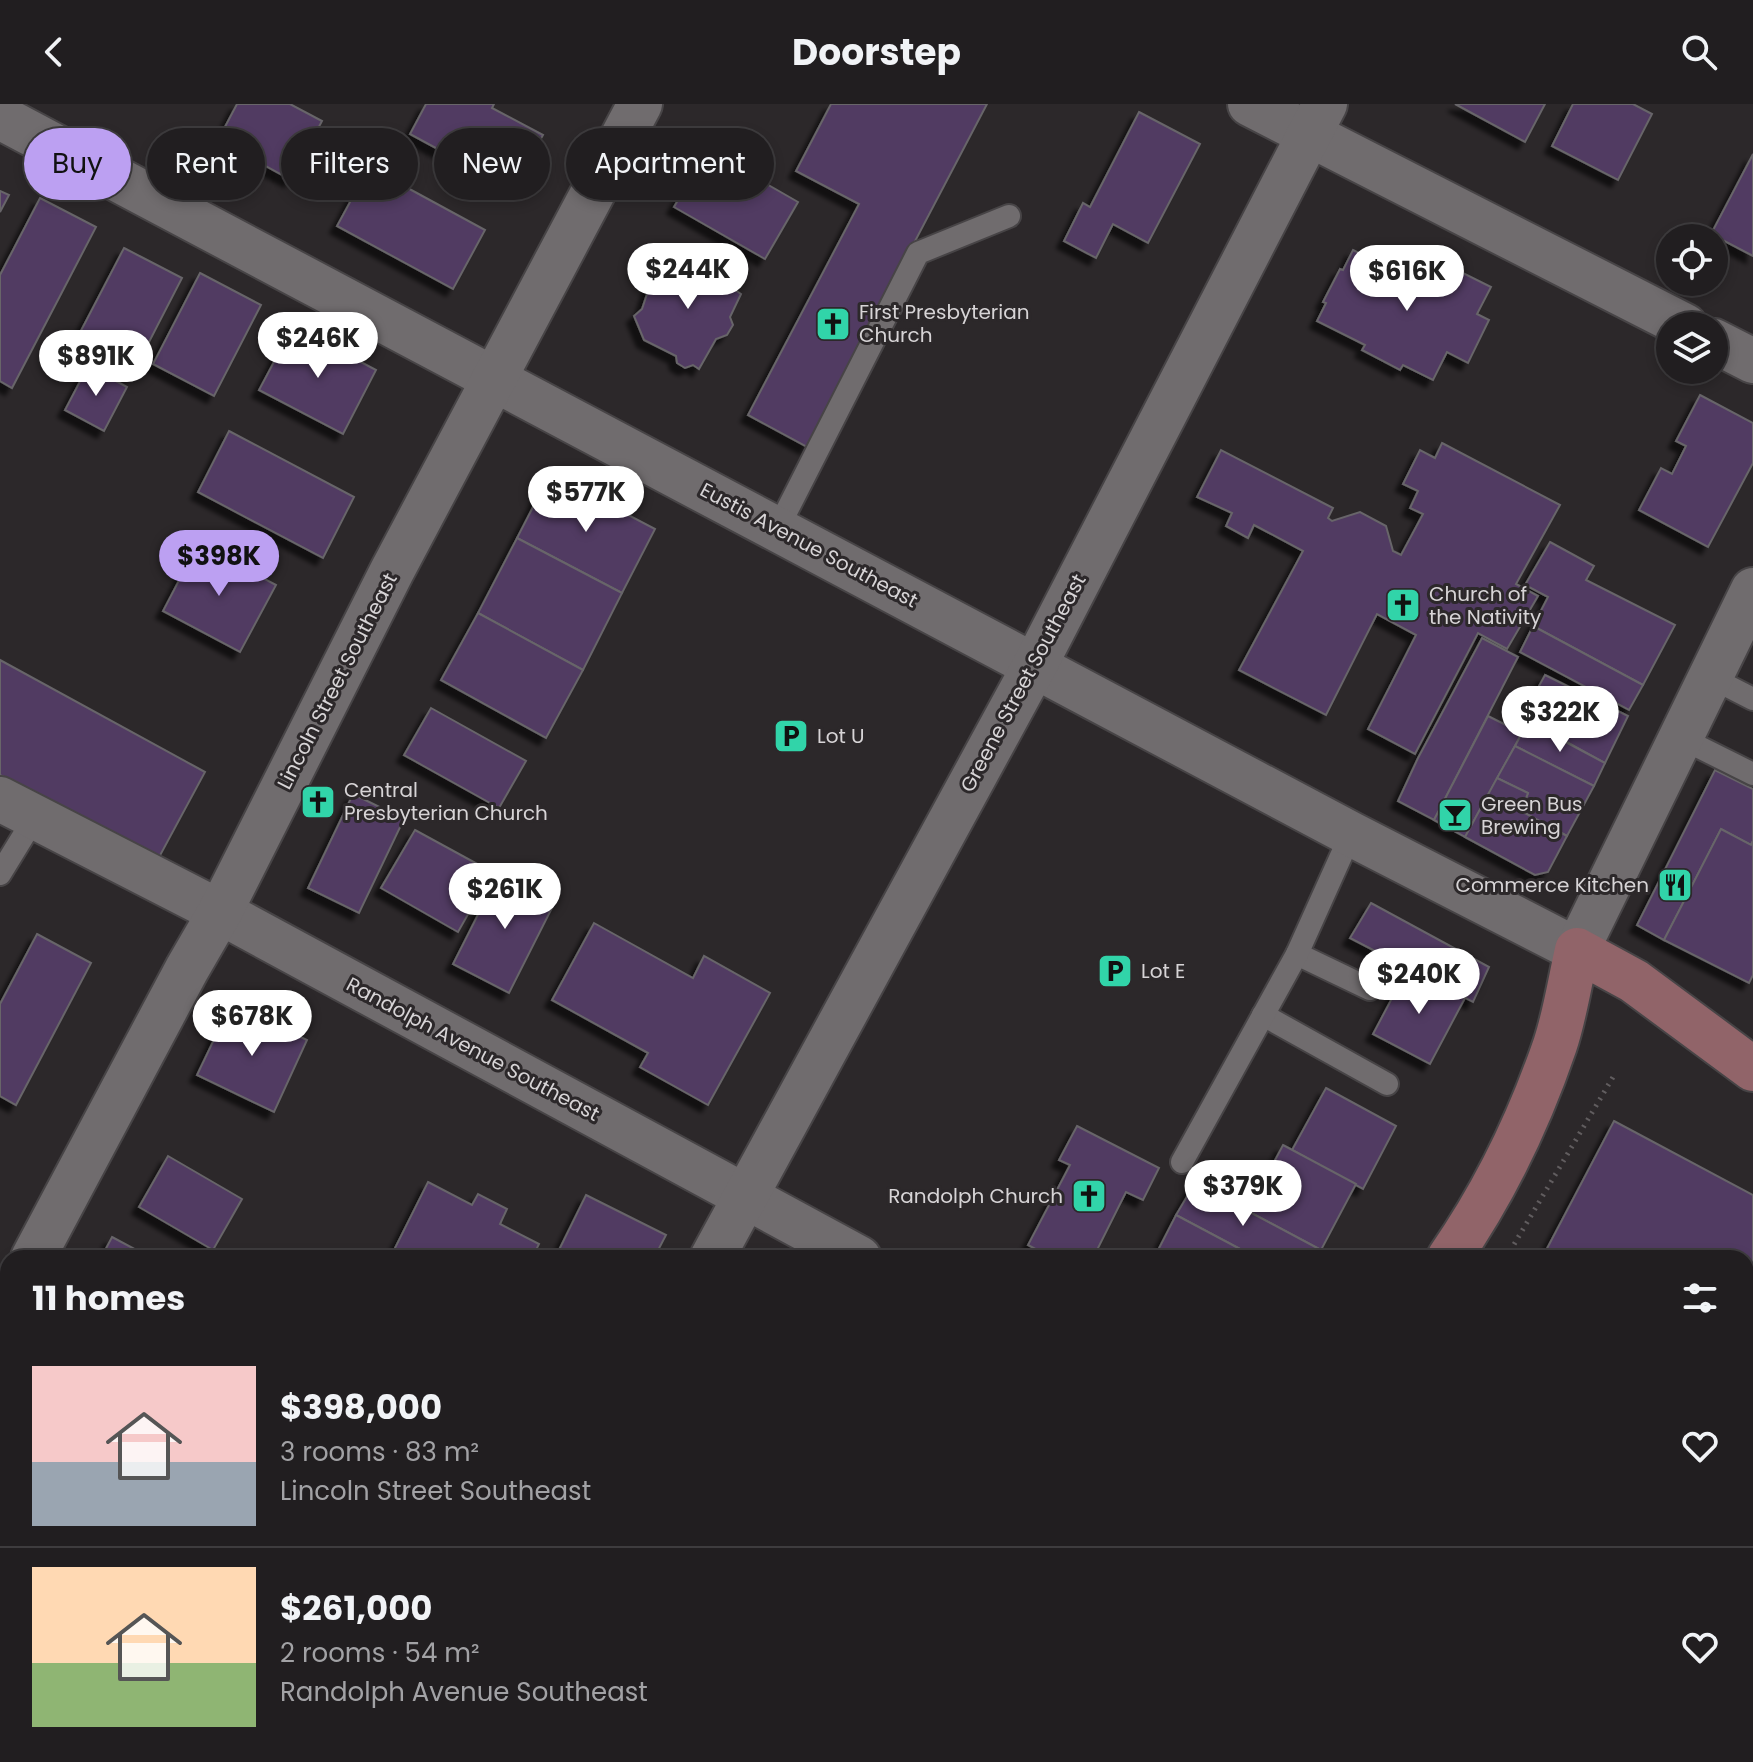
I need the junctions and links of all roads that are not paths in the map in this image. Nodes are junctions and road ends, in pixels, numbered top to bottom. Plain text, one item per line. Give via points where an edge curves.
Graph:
1 (640, 104) edge
2 (1250, 104) edge
3 (0, 117) edge
4 (1317, 120) edge
5 (1009, 216) dead end
6 (1660, 312) edge
7 (1728, 348) edge
8 (1753, 361) edge
9 (495, 378) junction
10 (778, 528) junction
11 (1753, 590) edge
12 (1035, 665) junction
13 (1710, 677) junction
14 (1753, 699) edge
15 (1681, 738) junction
16 (1753, 774) edge
17 (18, 808) edge
18 (1351, 834) junction
19 (0, 874) edge
20 (220, 912) junction
21 (1577, 950) junction
22 (1297, 954) junction
23 (1370, 989) dead end
24 (1263, 1015) junction
25 (1753, 1069) edge
26 (1387, 1084) dead end
27 (1182, 1162) dead end
28 (745, 1197) junction
29 (37, 1250) edge
30 (716, 1250) edge
31 (844, 1250) edge
32 (1455, 1250) edge

1 - 9 street, Lincoln Street Southeast
2 - 4 street
3 - 9 street, Eustis Avenue Southeast
4 - 6 street
4 - 12 street, Greene Street Southeast
5 - 10 lane via 918,253
7 - 8 street
9 - 10 street, Eustis Avenue Southeast
9 - 20 street, Lincoln Street Southeast
10 - 12 street, Eustis Avenue Southeast
11 - 13 street
12 - 18 street, Eustis Avenue Southeast
12 - 28 street, Greene Street Southeast
13 - 14 lane
13 - 15 street
15 - 16 lane
15 - 21 street
17 - 19 lane
17 - 20 street, Randolph Avenue Southeast
18 - 21 street, Eustis Avenue Southeast
18 - 22 lane
20 - 28 street, Randolph Avenue Southeast
20 - 29 street, Lincoln Street Southeast
21 - 25 main road via 1634,981
21 - 32 main road via 1556,1043 1516,1146
22 - 23 lane
22 - 24 lane
24 - 26 lane
24 - 27 lane
28 - 30 street, Greene Street Southeast
28 - 31 street, Randolph Avenue Southeast

